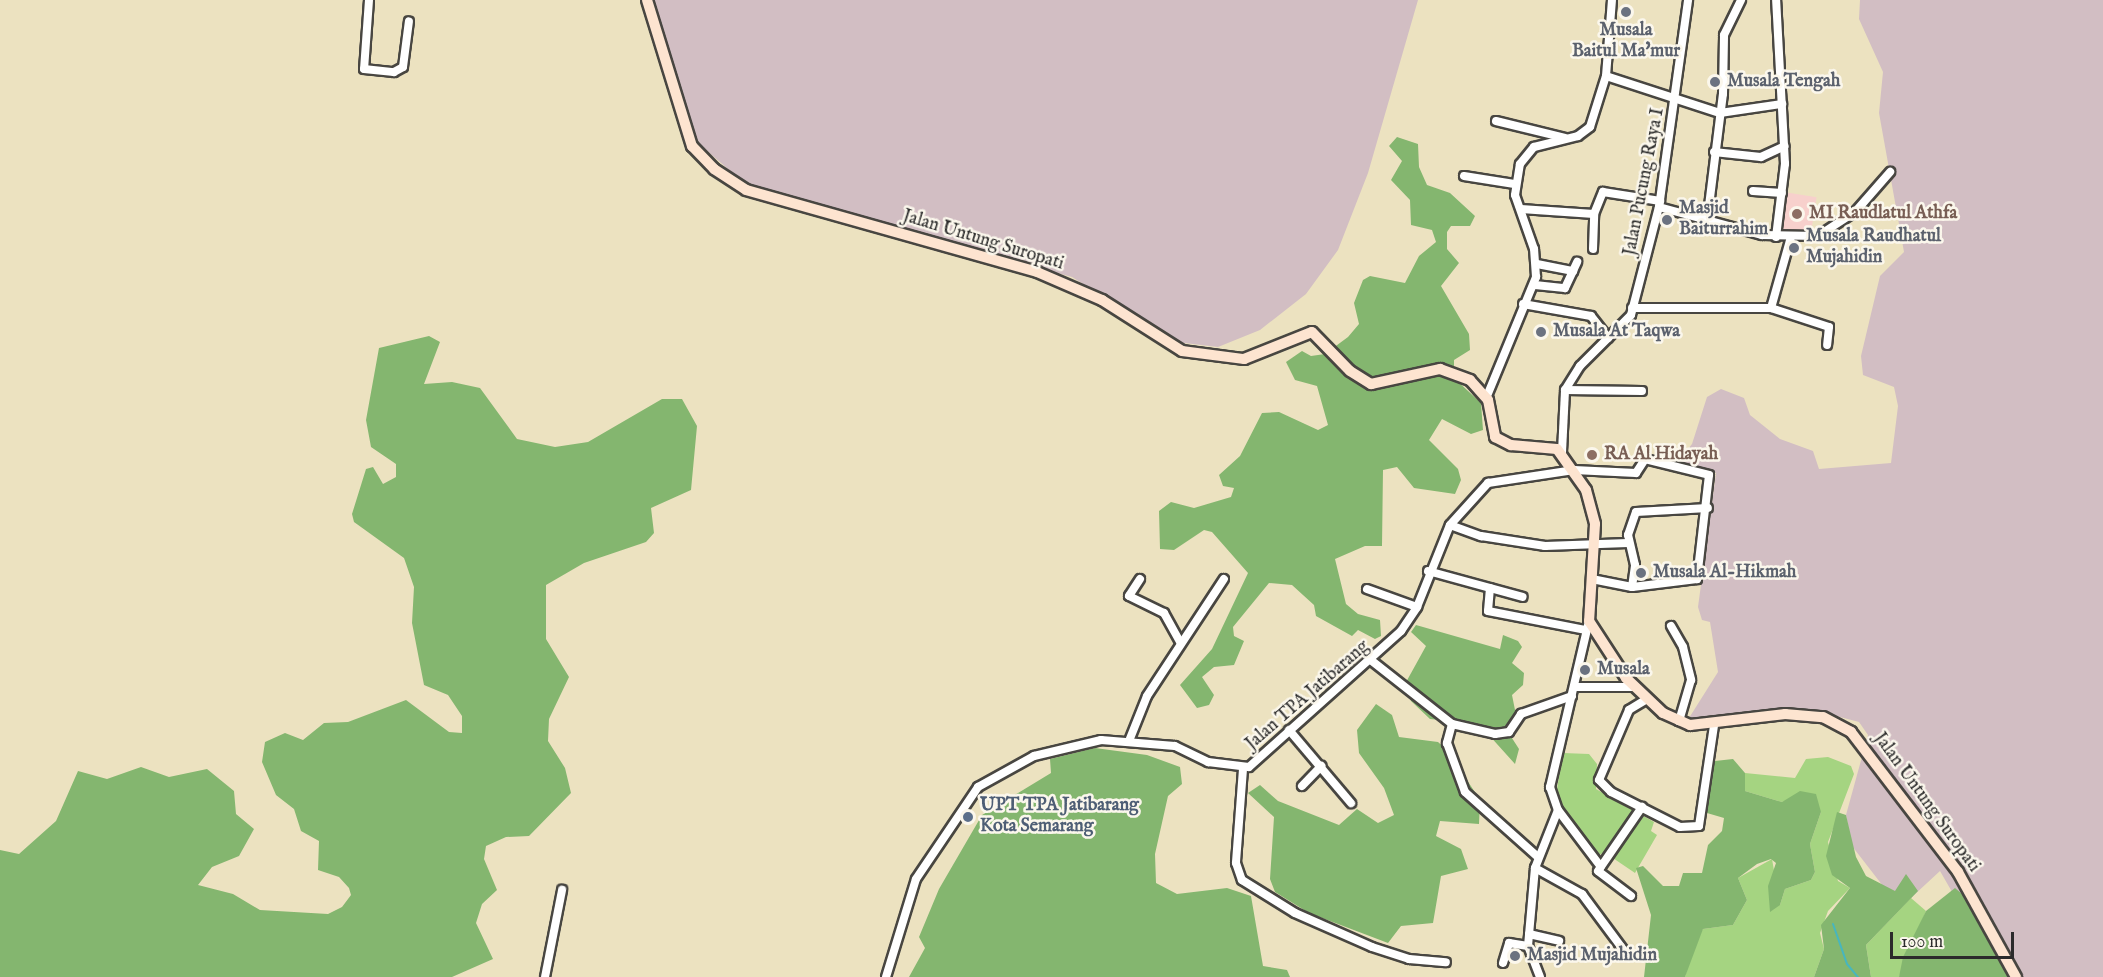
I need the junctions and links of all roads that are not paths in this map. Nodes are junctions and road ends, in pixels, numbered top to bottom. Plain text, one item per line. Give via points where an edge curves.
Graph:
1 (369, 0) edge
2 (647, 0) edge
3 (1612, 0) edge
4 (1688, 0) edge
5 (1741, 0) edge
6 (1776, 0) edge
7 (409, 21) dead end
8 (1606, 76) junction
9 (1678, 98) junction
10 (1782, 104) junction
11 (1720, 113) junction
12 (1496, 121) dead end
13 (1570, 139) junction
14 (1785, 146) junction
15 (1714, 152) junction
16 (1890, 172) dead end
17 (1464, 176) dead end
18 (1514, 184) junction
19 (1753, 191) dead end
20 (1782, 193) junction
21 (1660, 204) junction
22 (1521, 209) junction
23 (1594, 214) junction
24 (1707, 222) junction
25 (1776, 237) junction
26 (1791, 237) junction
27 (1593, 249) dead end
28 (1578, 262) dead end
29 (1537, 264) junction
30 (1573, 271) junction
31 (1535, 285) junction
32 (1524, 304) junction
33 (1632, 308) junction
34 (1771, 308) junction
35 (1608, 338) junction
36 (1827, 345) dead end
37 (1565, 390) junction
38 (1642, 391) dead end
39 (1486, 396) junction
40 (1562, 452) junction
41 (1574, 470) junction
42 (1708, 508) junction
43 (1450, 525) junction
44 (1628, 543) junction
45 (1594, 547) junction
46 (1428, 571) junction
47 (1140, 579) dead end
48 (1224, 579) dead end
49 (1592, 579) junction
50 (1632, 587) junction
51 (1490, 588) junction
52 (1367, 589) dead end
53 (1523, 597) dead end
54 (1417, 607) junction
55 (1588, 625) junction
56 (1671, 626) dead end
57 (1180, 642) junction
58 (1372, 661) junction
59 (1634, 687) junction
60 (1573, 692) junction
61 (1647, 699) junction
62 (1679, 721) junction
63 (1452, 724) junction
64 (1714, 726) junction
65 (1289, 730) junction
66 (1129, 741) junction
67 (1321, 766) junction
68 (1243, 769) junction
69 (1302, 786) dead end
70 (1351, 803) dead end
71 (1642, 807) junction
72 (1558, 810) junction
73 (1538, 857) junction
74 (1601, 867) junction
75 (1535, 868) junction
76 (562, 890) dead end
77 (1631, 896) dead end
78 (1529, 934) junction
79 (1559, 941) dead end
80 (1528, 946) junction
81 (1625, 952) dead end
82 (1446, 962) dead end
83 (1503, 963) dead end
84 (545, 977) edge
85 (886, 977) edge
86 (1540, 977) edge
87 (2016, 977) edge

1 - 7 street via 364,69 394,72 403,67
2 - 39 main road, Jalan Untung Suropati via 693,146 714,169 746,190 1045,275 1102,300 1182,351 1244,359 1312,332 1350,371 1371,384 1440,369 1461,375
3 - 8 street
4 - 9 street, Jalan Pucung Raya I
5 - 11 street via 1724,35
6 - 10 street
8 - 9 street
8 - 13 street via 1590,128
9 - 11 street
9 - 21 street, Jalan Pucung Raya I
10 - 11 street
10 - 14 street
11 - 15 street
12 - 13 street
13 - 18 street via 1529,150
14 - 15 street via 1761,157
14 - 20 street
15 - 24 street
16 - 26 street via 1882,187 1838,224 1818,236
17 - 18 street
18 - 22 street
19 - 20 street
20 - 25 street
21 - 23 street via 1603,192
21 - 24 street
21 - 33 street, Jalan Pucung Raya I
22 - 23 street
22 - 29 street
23 - 27 street
24 - 25 street
25 - 26 street
26 - 34 street
28 - 30 street
29 - 30 street
29 - 31 street
30 - 31 street via 1562,289
31 - 32 street
32 - 35 street via 1591,316
32 - 39 street
33 - 34 street
33 - 35 street, Jalan Pucung Raya I via 1627,321
34 - 36 street via 1829,327
35 - 37 street, Jalan Pucung Raya I via 1580,366
37 - 38 street
37 - 40 street, Jalan Pucung Raya I
39 - 40 main road via 1493,432 1501,442
40 - 41 main road
41 - 42 street, Jalan TPA Jatibarang via 1636,473 1645,459 1704,472 1711,482
41 - 43 street, Jalan TPA Jatibarang via 1488,483
41 - 45 main road via 1593,506
42 - 44 street via 1639,510
42 - 50 street via 1698,579
43 - 45 street via 1516,542
43 - 46 street, Jalan TPA Jatibarang
44 - 45 street
44 - 50 street via 1635,565
45 - 49 main road
46 - 51 street
46 - 54 street, Jalan TPA Jatibarang
47 - 57 street via 1129,596 1164,613
48 - 57 street
49 - 50 street
49 - 55 main road
51 - 53 street
51 - 55 street via 1488,611
52 - 54 street
54 - 58 street, Jalan TPA Jatibarang
55 - 59 main road, Jalan Untung Suropati
55 - 60 street
56 - 62 street via 1683,647 1691,680
57 - 66 street via 1147,696
58 - 63 street
58 - 65 street, Jalan TPA Jatibarang
59 - 60 street
59 - 61 main road, Jalan Untung Suropati
60 - 63 street via 1521,714 1503,735
60 - 72 street via 1550,779
61 - 62 main road, Jalan Untung Suropati
61 - 71 street via 1629,710 1599,780
62 - 64 main road, Jalan Untung Suropati
63 - 73 street via 1447,743 1465,792
64 - 71 street via 1699,825 1680,827
64 - 87 main road, Jalan Untung Suropati via 1792,714 1831,720 1851,732 1958,872
65 - 67 street
65 - 68 street, Jalan TPA Jatibarang via 1263,758
66 - 68 street, Jalan TPA Jatibarang via 1175,746 1208,762
66 - 85 street, Jalan TPA Jatibarang via 1067,744 978,787 916,879
67 - 69 street
67 - 70 street
68 - 82 street via 1236,846 1242,880 1295,913 1372,947 1409,959
71 - 74 street
72 - 73 street
72 - 74 street
73 - 75 street
74 - 77 street via 1598,873
75 - 78 street
75 - 81 street via 1582,894
76 - 84 street
78 - 79 street
78 - 80 street
80 - 83 street via 1509,943
80 - 86 street

